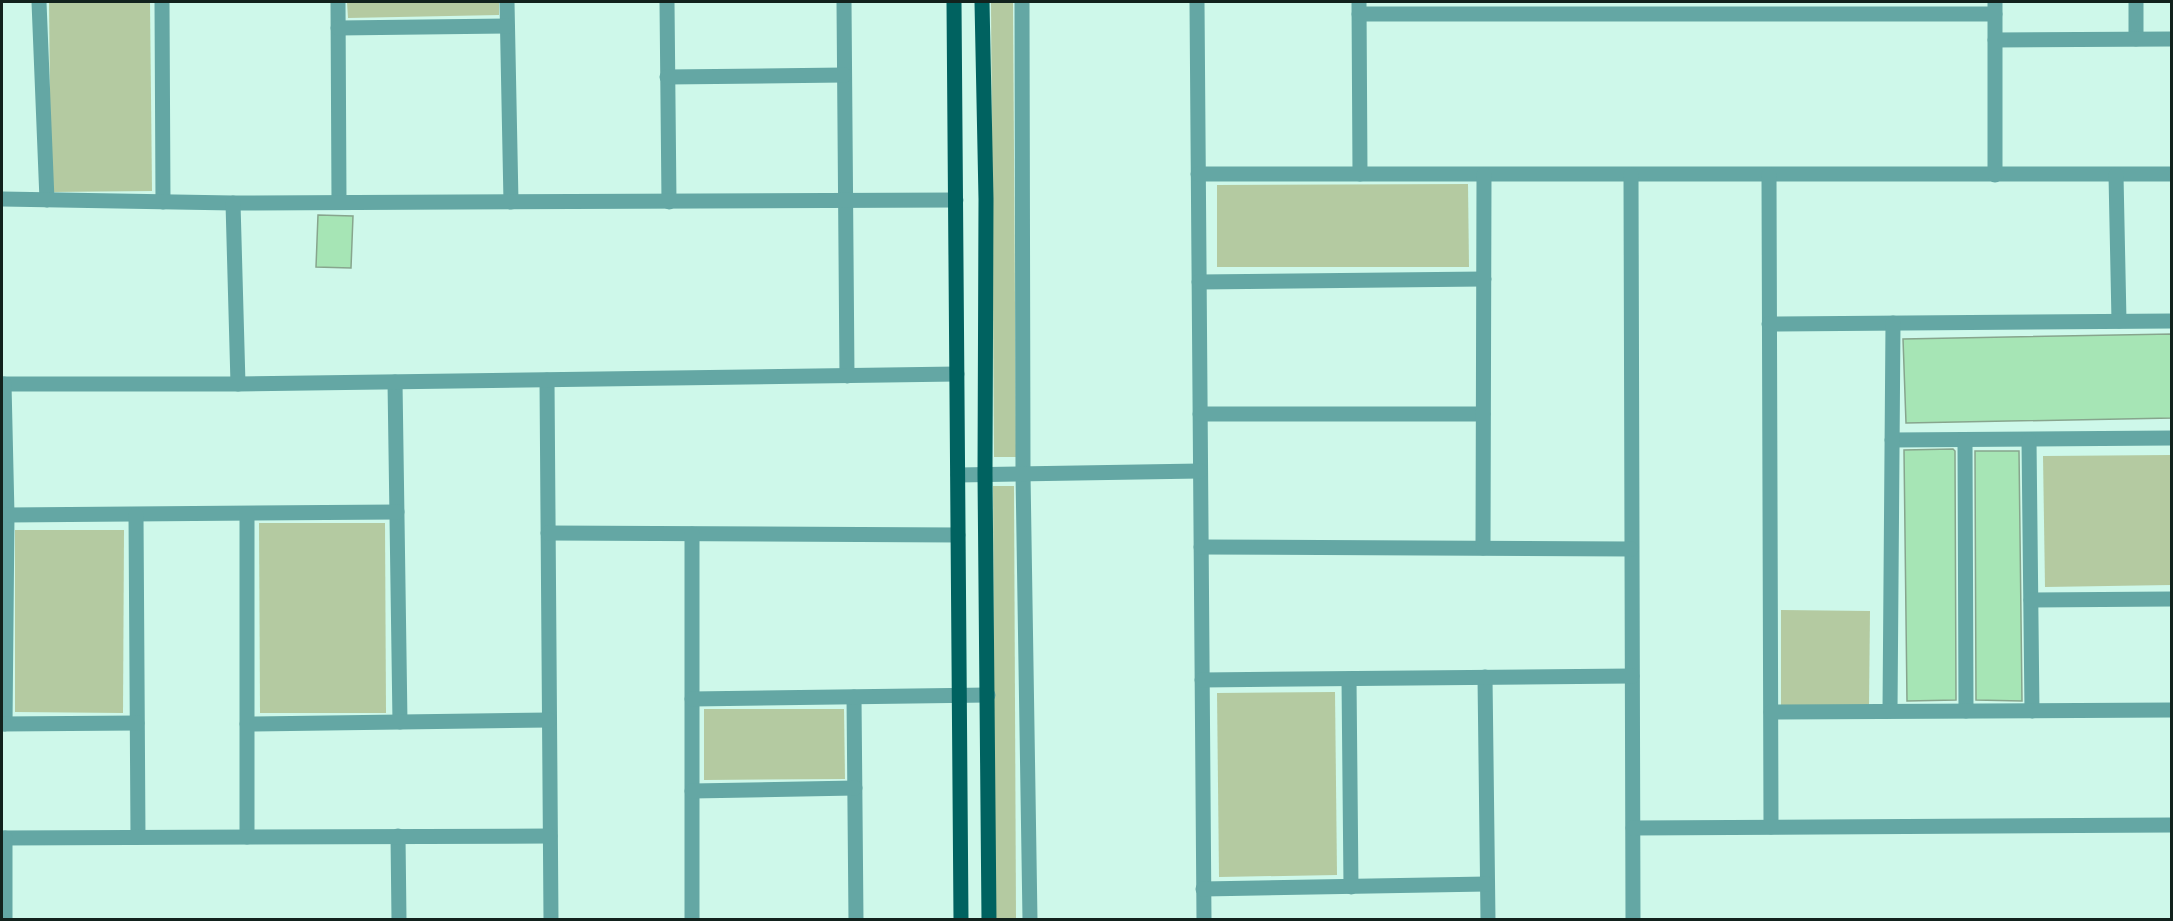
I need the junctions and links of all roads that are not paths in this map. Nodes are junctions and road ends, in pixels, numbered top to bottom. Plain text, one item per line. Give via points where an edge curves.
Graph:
1 (39, 2) edge
2 (162, 2) edge
3 (338, 2) edge
4 (507, 2) edge
5 (667, 2) edge
6 (844, 2) edge
7 (954, 2) edge
8 (981, 2) edge
9 (1022, 2) edge
10 (1197, 2) edge
11 (2136, 2) edge
12 (1359, 8) edge
13 (1523, 8) edge
14 (1645, 8) edge
15 (1809, 8) edge
16 (1995, 8) edge
17 (507, 26) junction
18 (338, 28) junction
19 (2136, 39) junction
20 (2172, 39) edge
21 (1995, 40) junction
22 (844, 75) junction
23 (667, 77) junction
24 (1198, 174) junction
25 (1360, 174) junction
26 (2172, 174) edge
27 (1484, 175) junction
28 (1769, 175) junction
29 (1995, 175) junction
30 (2116, 175) junction
31 (1631, 176) junction
32 (2, 199) edge
33 (47, 200) junction
34 (956, 200) junction
35 (845, 201) junction
36 (163, 202) junction
37 (339, 202) junction
38 (511, 202) junction
39 (669, 202) junction
40 (233, 203) junction
41 (1484, 279) junction
42 (1199, 282) junction
43 (2119, 321) junction
44 (2172, 321) edge
45 (1893, 322) junction
46 (1769, 324) junction
47 (957, 375) junction
48 (847, 376) junction
49 (547, 380) junction
50 (395, 382) junction
51 (3, 384) edge
52 (238, 384) junction
53 (1200, 414) junction
54 (1484, 414) junction
55 (2172, 438) edge
56 (1892, 440) junction
57 (1965, 440) junction
58 (2029, 440) junction
59 (1200, 471) junction
60 (985, 474) junction
61 (1023, 474) junction
62 (958, 475) junction
63 (397, 512) junction
64 (248, 514) junction
65 (7, 515) junction
66 (135, 515) junction
67 (548, 533) junction
68 (692, 534) junction
69 (958, 535) junction
70 (1201, 547) junction
71 (1483, 548) junction
72 (1631, 549) junction
73 (2172, 599) edge
74 (2031, 600) junction
75 (1632, 676) junction
76 (1485, 677) junction
77 (1349, 679) junction
78 (1202, 680) junction
79 (988, 695) junction
80 (960, 696) junction
81 (854, 697) junction
82 (692, 699) junction
83 (2172, 710) edge
84 (1890, 711) junction
85 (1966, 711) junction
86 (2032, 711) junction
87 (1771, 712) junction
88 (549, 720) junction
89 (400, 722) junction
90 (137, 723) junction
91 (3, 724) edge
92 (247, 724) junction
93 (855, 788) junction
94 (692, 791) junction
95 (2172, 825) edge
96 (1771, 827) junction
97 (1633, 828) junction
98 (398, 836) junction
99 (550, 836) junction
100 (138, 837) junction
101 (246, 837) junction
102 (3, 838) edge
103 (1487, 884) junction
104 (1351, 887) junction
105 (1203, 890) junction
106 (6, 920) edge
107 (399, 920) edge
108 (551, 920) edge
109 (692, 920) edge
110 (856, 920) edge
111 (962, 920) edge
112 (989, 920) edge
113 (1030, 920) edge
114 (1204, 920) edge
115 (1488, 920) edge
116 (1633, 920) edge

1 - 33 street
2 - 36 street
3 - 18 street
4 - 17 street
5 - 23 street
6 - 22 street
7 - 34 main road
8 - 60 main road via 986,199
9 - 61 street
10 - 24 street
11 - 19 street
12 - 13 street
12 - 25 street
13 - 14 street
14 - 15 street
15 - 16 street
16 - 21 street
17 - 18 street
17 - 38 street
18 - 37 street
19 - 20 street
19 - 21 street
21 - 29 street
22 - 23 street
22 - 35 street
23 - 39 street
24 - 25 street
24 - 42 street
25 - 27 street
26 - 30 street
27 - 31 street
27 - 41 street
28 - 29 street
28 - 31 street
28 - 46 street
29 - 30 street
30 - 43 street
31 - 72 street
32 - 33 street
33 - 36 street
34 - 35 street
34 - 47 main road
35 - 39 street
35 - 48 street
36 - 40 street
37 - 38 street
37 - 40 street
38 - 39 street
40 - 52 street
41 - 42 street
41 - 54 street
42 - 53 street
43 - 44 street
43 - 45 street
45 - 46 street
45 - 56 street
46 - 87 street
47 - 48 street
47 - 62 main road
48 - 49 street
49 - 50 street
49 - 67 street
50 - 52 street
50 - 63 street
51 - 52 street
51 - 65 street
53 - 54 street
53 - 59 street
54 - 71 street
55 - 58 street
56 - 57 street
56 - 84 street
57 - 58 street
57 - 85 street
58 - 74 street
59 - 61 street
59 - 70 street
60 - 61 street
60 - 62 street
60 - 79 main road
61 - 113 street
62 - 69 main road
63 - 64 street
63 - 89 street
64 - 66 street
64 - 92 street
65 - 66 street
65 - 91 street
66 - 90 street
67 - 68 street
67 - 88 street
68 - 69 street
68 - 82 street
69 - 80 main road
70 - 71 street
70 - 78 street
71 - 72 street
72 - 75 street
73 - 74 street
74 - 86 street
75 - 76 street
75 - 97 street
76 - 77 street
76 - 103 street
77 - 78 street
77 - 104 street
78 - 105 street
79 - 80 street
79 - 112 main road
80 - 81 street
80 - 111 main road
81 - 82 street
81 - 93 street
82 - 94 street
83 - 86 street
84 - 85 street
84 - 87 street
85 - 86 street
87 - 96 street
88 - 89 street
88 - 99 street
89 - 92 street
90 - 91 street
90 - 100 street
92 - 101 street
93 - 94 street
93 - 110 street
94 - 109 street
95 - 96 street
96 - 97 street
97 - 116 street
98 - 99 street
98 - 101 street
98 - 107 street
99 - 108 street
100 - 101 street
100 - 102 street
102 - 106 street
103 - 104 street
103 - 115 street
104 - 105 street
105 - 114 street

